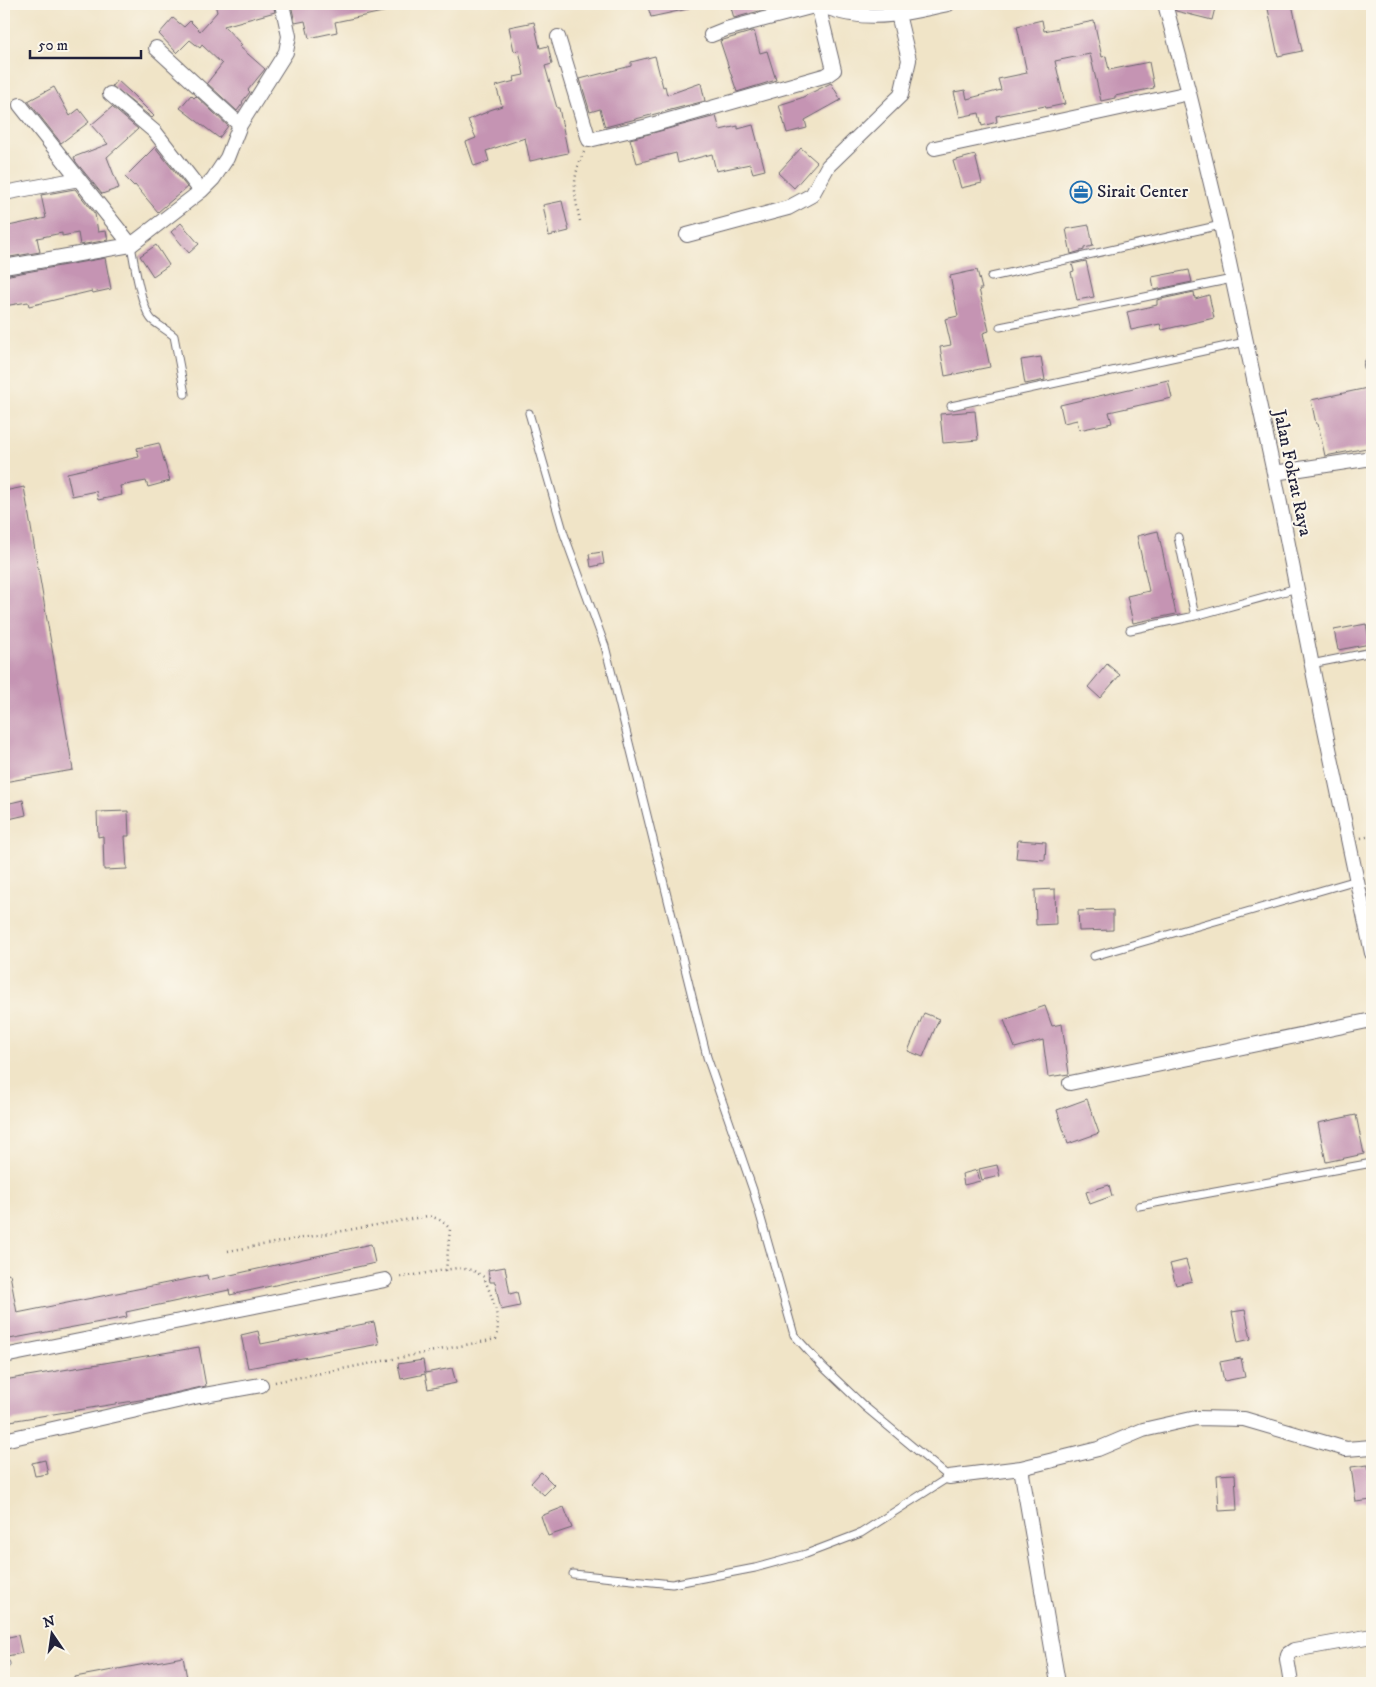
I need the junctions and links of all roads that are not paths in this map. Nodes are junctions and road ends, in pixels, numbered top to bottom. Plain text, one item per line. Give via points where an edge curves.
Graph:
1 (282, 4) edge
2 (818, 4) edge
3 (948, 4) edge
4 (1165, 4) edge
5 (898, 14) junction
6 (711, 35) dead end
7 (558, 36) dead end
8 (156, 48) dead end
9 (1189, 93) junction
10 (110, 94) dead end
11 (20, 105) dead end
12 (240, 125) junction
13 (935, 148) dead end
14 (79, 178) junction
15 (201, 191) junction
16 (4, 193) edge
17 (1221, 225) junction
18 (687, 235) dead end
19 (131, 245) junction
20 (4, 267) edge
21 (991, 277) dead end
22 (1232, 278) junction
23 (1000, 327) dead end
24 (1245, 342) junction
25 (185, 394) dead end
26 (951, 406) dead end
27 (529, 413) dead end
28 (1372, 458) edge
29 (1274, 473) junction
30 (1178, 537) dead end
31 (1297, 588) junction
32 (1195, 616) junction
33 (1130, 630) dead end
34 (1372, 652) edge
35 (1311, 664) junction
36 (1357, 880) junction
37 (1372, 953) edge
38 (1094, 956) dead end
39 (1372, 1020) edge
40 (1070, 1083) dead end
41 (1372, 1163) edge
42 (1139, 1206) dead end
43 (385, 1280) road end
44 (4, 1356) edge
45 (261, 1385) road end
46 (4, 1440) edge
47 (1372, 1447) edge
48 (1021, 1468) junction
49 (949, 1477) junction
50 (573, 1574) dead end
51 (1372, 1636) edge
52 (1058, 1683) edge
53 (1291, 1683) edge

1 - 12 street via 289,36 286,52
2 - 5 street via 852,14
2 - 6 street
2 - 7 street via 833,72 589,140
3 - 5 street
4 - 9 street, Jalan Fokrat Raya
5 - 18 street via 909,60 901,95 828,166 812,195 788,208
8 - 12 street
9 - 13 street
9 - 17 street, Jalan Fokrat Raya
10 - 15 street via 155,132
11 - 14 street
12 - 15 street via 227,158
14 - 16 street
14 - 19 street
15 - 19 street
17 - 21 lane
17 - 22 street, Jalan Fokrat Raya
19 - 20 street
19 - 25 lane via 146,309 152,319 174,336
22 - 23 lane
22 - 24 street, Jalan Fokrat Raya
24 - 26 lane
24 - 29 street, Jalan Fokrat Raya
27 - 49 lane via 564,534 605,646 708,1057 753,1190 794,1335 864,1406
28 - 29 street
29 - 31 street, Jalan Fokrat Raya
30 - 32 lane
31 - 32 lane
31 - 35 street, Jalan Fokrat Raya
32 - 33 lane
34 - 35 lane
35 - 36 street, Jalan Fokrat Raya
36 - 37 street, Jalan Fokrat Raya
36 - 38 lane
39 - 40 street
41 - 42 lane
43 - 44 street
45 - 46 street
47 - 48 street via 1346,1449 1244,1419 1196,1418 1143,1430 1098,1449
48 - 49 street
48 - 52 street
49 - 50 lane via 862,1533 806,1554 755,1568 672,1584
51 - 53 street via 1294,1650 1287,1659

